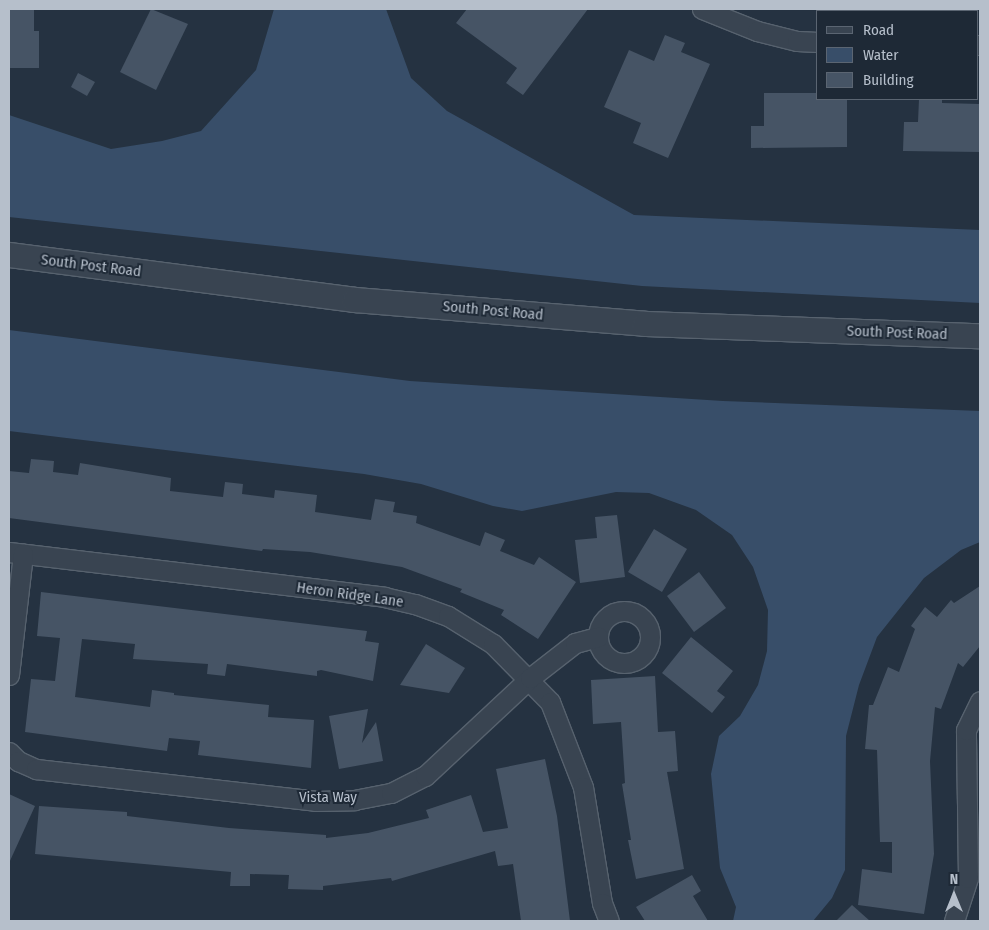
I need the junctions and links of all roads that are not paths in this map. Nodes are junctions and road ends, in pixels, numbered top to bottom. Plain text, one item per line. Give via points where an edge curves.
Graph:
1 (702, 9) edge
2 (816, 42) edge
3 (9, 255) edge
4 (980, 336) edge
5 (16, 553) edge
6 (598, 637) dead end
7 (9, 675) edge
8 (530, 678) junction
9 (980, 701) edge
10 (9, 752) edge
11 (609, 921) edge
12 (954, 921) edge

1 - 2 street via 757,31 797,41
3 - 4 street, South Post Road via 404,304 645,324
5 - 7 street
5 - 8 street, Heron Ridge Lane via 384,597 415,604 448,616 493,644
6 - 8 street, Vista Way via 575,643
8 - 10 street, Vista Way via 425,776 391,793 354,800 315,801 36,769 18,761
8 - 11 street, Heron Ridge Lane via 550,702 584,787 602,903
9 - 12 street via 966,730 968,878

